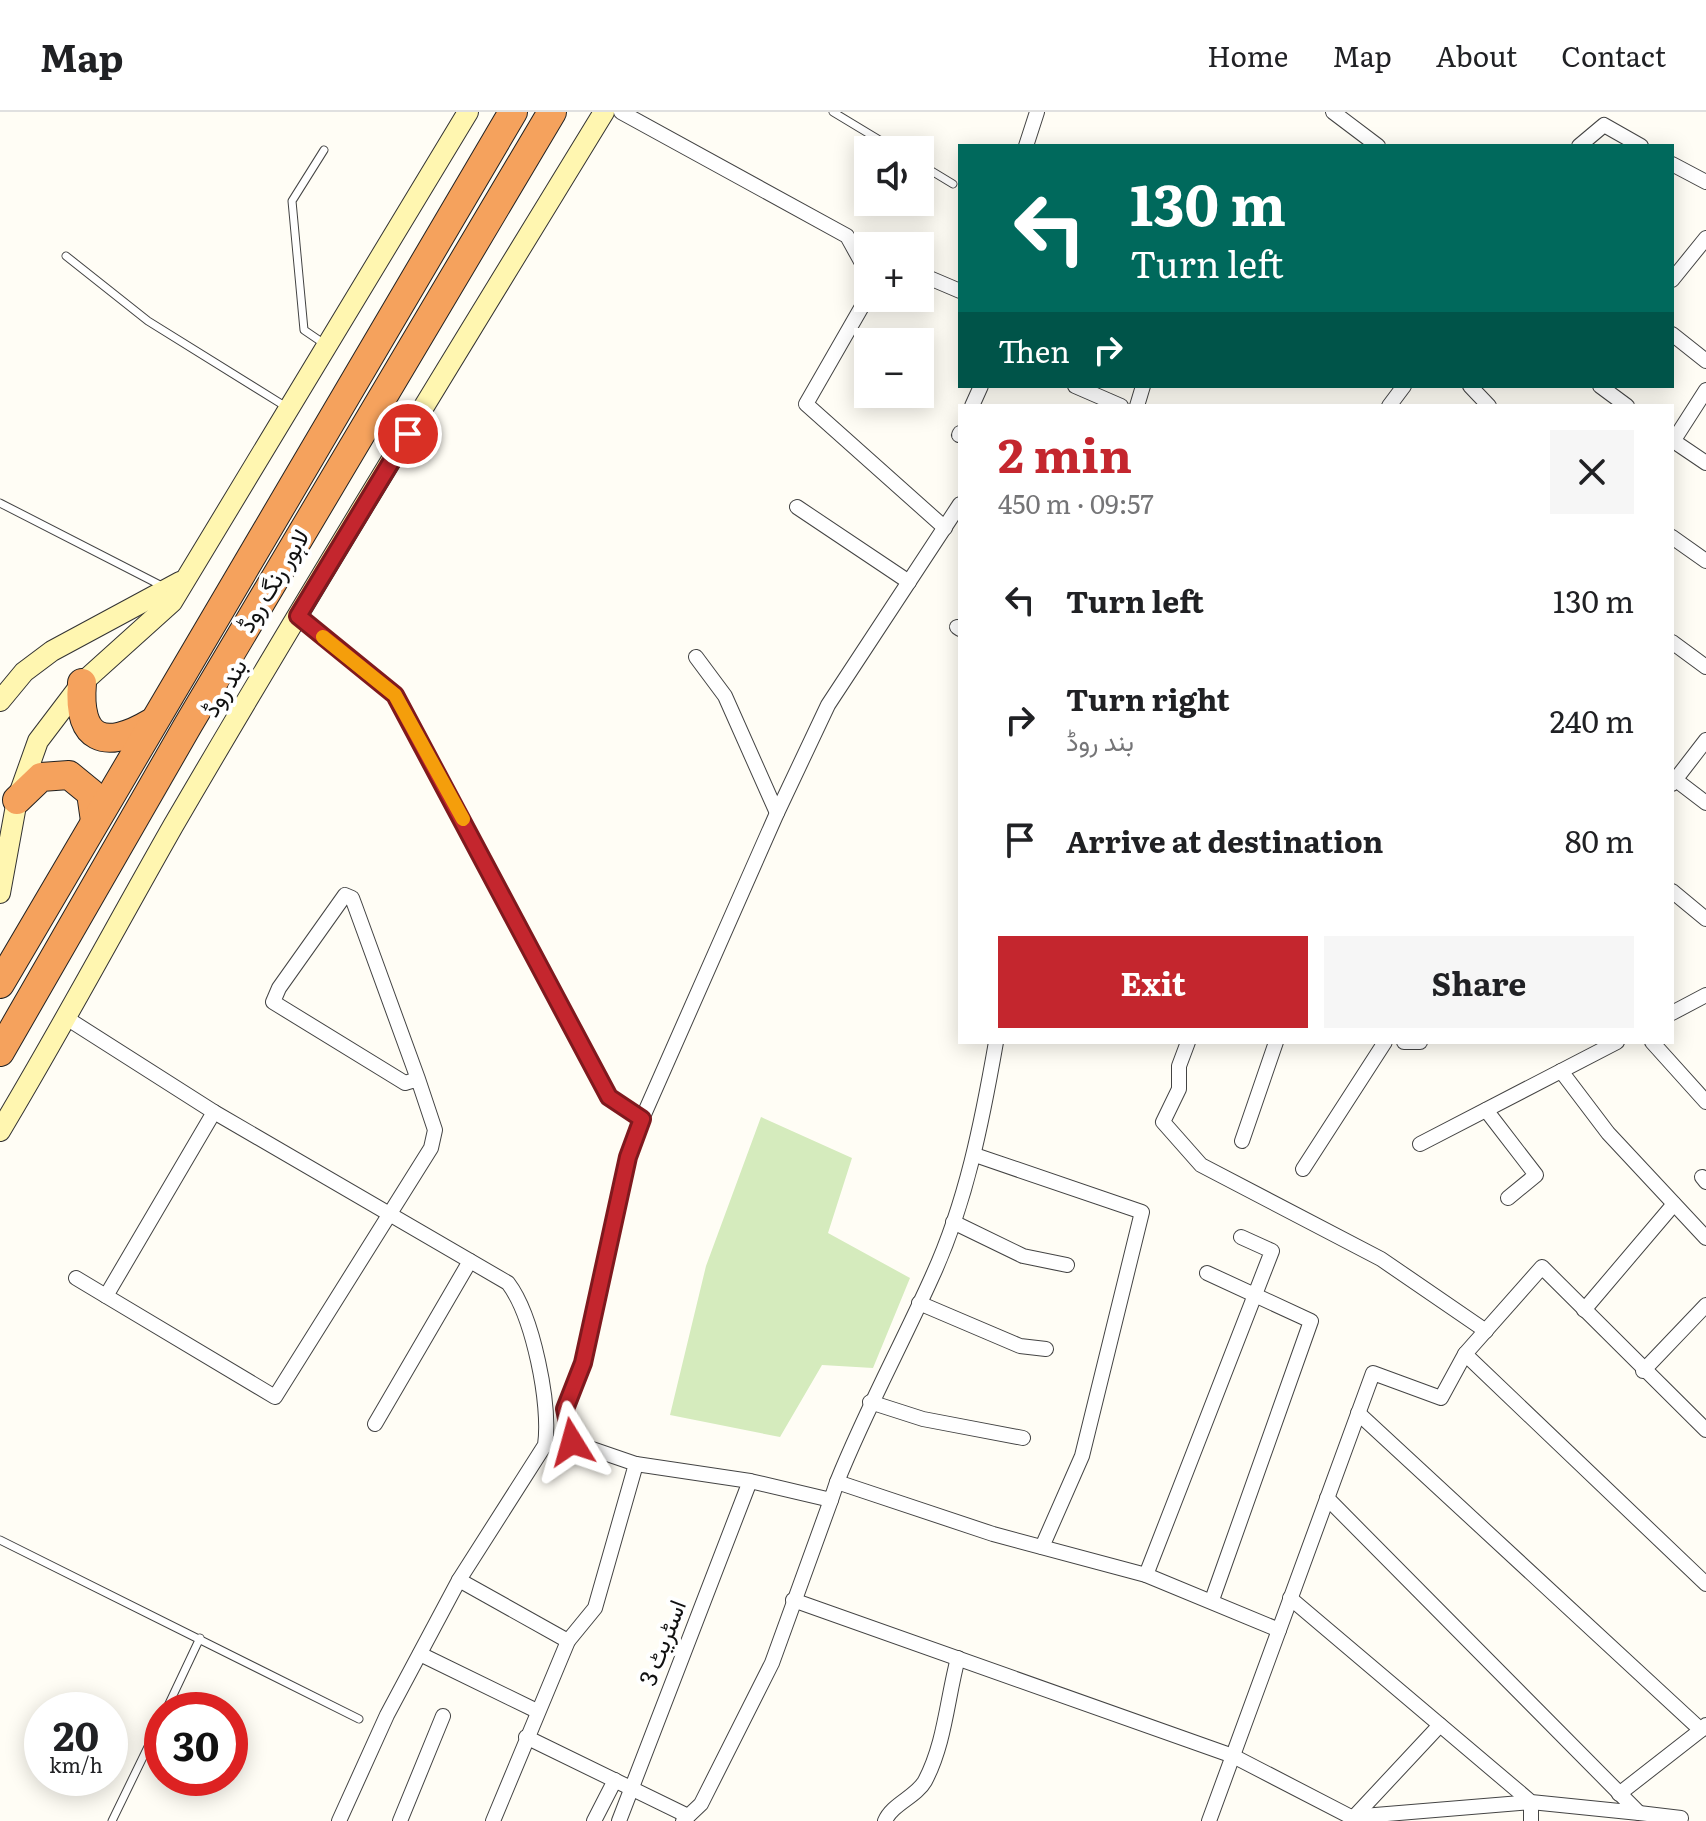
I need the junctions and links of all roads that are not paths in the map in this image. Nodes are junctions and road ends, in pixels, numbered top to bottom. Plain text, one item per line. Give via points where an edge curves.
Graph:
1 (468, 112) edge
2 (513, 112) edge
3 (552, 112) edge
4 (604, 112) edge
5 (621, 112) edge
6 (833, 112) edge
7 (1037, 112) edge
8 (1333, 112) edge
9 (873, 136) edge
10 (1360, 140) edge
11 (1027, 144) edge
12 (1581, 144) edge
13 (1637, 144) edge
14 (324, 150) dead end
15 (1674, 165) edge
16 (934, 172) edge
17 (1706, 182) edge
18 (953, 184) dead end
19 (1706, 238) edge
20 (854, 249) edge
21 (66, 256) dead end
22 (1674, 278) edge
23 (934, 280) edge
24 (958, 290) edge
25 (859, 312) edge
26 (1674, 336) edge
27 (328, 346) junction
28 (1706, 361) edge
29 (1080, 388) edge
30 (1472, 388) edge
31 (1603, 388) edge
32 (1706, 390) edge
33 (1116, 404) edge
34 (1487, 404) edge
35 (1624, 404) edge
36 (290, 409) junction
37 (1674, 438) edge
38 (1674, 442) edge
39 (1706, 463) edge
40 (0, 503) edge
41 (797, 507) dead end
42 (958, 507) edge
43 (945, 528) junction
44 (1674, 538) edge
45 (1706, 561) edge
46 (190, 575) junction
47 (909, 582) junction
48 (169, 590) junction
49 (298, 616) junction
50 (1674, 643) edge
51 (696, 657) dead end
52 (1706, 667) edge
53 (82, 683) junction
54 (0, 701) edge
55 (151, 723) junction
56 (1706, 740) edge
57 (1674, 779) edge
58 (1674, 781) edge
59 (17, 800) junction
60 (1706, 803) edge
61 (777, 813) junction
62 (95, 821) junction
63 (0, 893) edge
64 (1674, 893) edge
65 (1706, 919) edge
66 (0, 984) edge
67 (1706, 995) edge
68 (1679, 1010) edge
69 (68, 1019) junction
70 (996, 1044) edge
71 (1187, 1044) edge
72 (1275, 1044) edge
73 (1384, 1044) edge
74 (1613, 1044) edge
75 (1654, 1044) edge
76 (0, 1052) edge
77 (1561, 1071) junction
78 (418, 1079) junction
79 (1706, 1102) edge
80 (1486, 1110) junction
81 (214, 1112) junction
82 (642, 1119) junction
83 (0, 1131) edge
84 (1242, 1141) dead end
85 (1420, 1144) dead end
86 (975, 1155) junction
87 (1303, 1169) dead end
88 (1508, 1198) dead end
89 (1674, 1204) junction
90 (390, 1214) junction
91 (953, 1222) junction
92 (1241, 1237) dead end
93 (1706, 1238) edge
94 (470, 1261) junction
95 (1067, 1265) dead end
96 (1207, 1273) dead end
97 (76, 1278) dead end
98 (1255, 1295) junction
99 (106, 1296) junction
100 (919, 1303) junction
101 (1706, 1305) edge
102 (1584, 1310) junction
103 (1486, 1331) junction
104 (1046, 1349) dead end
105 (1465, 1354) junction
106 (1643, 1371) junction
107 (870, 1402) junction
108 (1358, 1413) junction
109 (375, 1424) dead end
110 (1706, 1430) edge
111 (1023, 1438) dead end
112 (636, 1464) junction
113 (750, 1481) junction
114 (837, 1482) junction
115 (1327, 1498) junction
116 (831, 1500) junction
117 (0, 1540) edge
118 (1042, 1547) junction
119 (1146, 1575) junction
120 (459, 1580) junction
121 (1706, 1584) edge
122 (1290, 1598) junction
123 (793, 1600) junction
124 (1212, 1600) junction
125 (1279, 1630) junction
126 (200, 1638) junction
127 (568, 1641) junction
128 (420, 1654) junction
129 (958, 1658) junction
130 (174, 1692) edge
131 (537, 1711) junction
132 (443, 1716) dead end
133 (359, 1719) dead end
134 (1440, 1725) junction
135 (1703, 1728) edge
136 (526, 1737) junction
137 (144, 1755) edge
138 (1233, 1756) junction
139 (615, 1780) junction
140 (630, 1788) junction
141 (1619, 1794) junction
142 (1531, 1802) junction
143 (1639, 1813) junction
144 (1590, 1815) edge
145 (685, 1818) edge
146 (1355, 1819) edge
147 (112, 1821) edge
148 (339, 1821) edge
149 (400, 1821) edge
150 (493, 1821) edge
151 (594, 1821) edge
152 (619, 1821) edge
153 (885, 1821) edge
154 (1209, 1821) edge
155 (1531, 1821) edge
156 (1680, 1821) edge

1 - 27 main road
2 - 55 highway, لاہور رنگ روڈ
3 - 76 highway, لاہور رنگ روڈ
4 - 49 main road, بند روڈ
5 - 20 street via 847,236
6 - 9 lane
7 - 11 street
8 - 10 street
12 - 13 street via 1604,125
14 - 27 lane via 292,201 304,330
15 - 17 street
16 - 18 lane
19 - 22 street
21 - 36 lane via 148,321
23 - 24 street
25 - 43 street via 806,404
26 - 28 street
27 - 36 main road
29 - 33 street
30 - 34 street
31 - 35 street
32 - 37 street
36 - 46 main road
38 - 39 street
40 - 48 lane
41 - 47 street
42 - 43 street
43 - 47 street
44 - 45 street
46 - 48 main road
46 - 53 main road via 172,602
47 - 61 street via 828,705
48 - 54 main road via 52,651 24,672
49 - 69 main road, بند روڈ via 172,828
49 - 82 street via 395,695 609,1097
50 - 52 street
51 - 61 street via 725,696
53 - 55 highway via 81,715 95,734 126,738
53 - 59 main road via 38,741
55 - 62 highway, لاہور رنگ روڈ
56 - 57 street
58 - 60 street
59 - 62 highway via 41,777 69,775 91,793
59 - 63 main road
61 - 82 street
62 - 66 highway, لاہور رنگ روڈ
64 - 65 street
67 - 68 street
69 - 81 street
69 - 83 main road, بند روڈ
70 - 86 street
71 - 103 street via 1179,1066 1179,1089 1163,1122 1201,1165 1381,1259
72 - 84 street
73 - 87 street
74 - 77 street
75 - 79 street
77 - 80 street
77 - 89 street via 1608,1133
78 - 78 street via 405,1083 273,1002 345,895 352,898
78 - 90 street via 434,1138
80 - 85 street
80 - 88 street via 1536,1175
81 - 90 street
81 - 99 street
82 - 112 street via 628,1157 583,1363 565,1409 572,1442
86 - 91 street
86 - 118 street via 1142,1212 1082,1456
89 - 93 street
89 - 102 street
90 - 94 street
90 - 99 street via 275,1397
91 - 95 street via 1023,1256
91 - 100 street
92 - 98 street via 1272,1251
94 - 109 street
94 - 120 street via 508,1283 520,1299 529,1321 548,1426 536,1461
96 - 98 street
97 - 99 street
98 - 119 street
98 - 124 street via 1311,1321
100 - 104 street via 1020,1346
100 - 107 street
101 - 106 street
102 - 103 street via 1542,1267
102 - 106 street
103 - 105 street
105 - 108 street via 1441,1398 1373,1373
105 - 121 street
106 - 110 street
107 - 111 street via 923,1419
107 - 114 street
108 - 115 street
108 - 135 street
112 - 113 street
112 - 127 street via 595,1608
113 - 116 street
113 - 140 street, اسٹریٹ 3
114 - 116 street
114 - 118 street
115 - 122 street
115 - 141 street
116 - 123 street
117 - 126 lane
118 - 119 street
119 - 124 street
120 - 127 street
120 - 128 street
122 - 125 street
122 - 134 street
123 - 129 street
123 - 145 street via 772,1663 701,1804
124 - 125 street
125 - 138 street
126 - 130 lane
126 - 133 lane
127 - 131 street
128 - 131 street
128 - 148 street
129 - 138 street
129 - 153 street via 942,1740 923,1784
131 - 136 street
132 - 149 street
134 - 142 street
134 - 146 street
135 - 141 street
136 - 139 street
136 - 150 street
137 - 147 lane
138 - 146 street
138 - 154 street
139 - 140 street
139 - 151 street
140 - 145 street
140 - 152 street, اسٹریٹ 3
141 - 143 street
142 - 144 street
142 - 146 street
142 - 155 street
143 - 144 street
143 - 156 street

